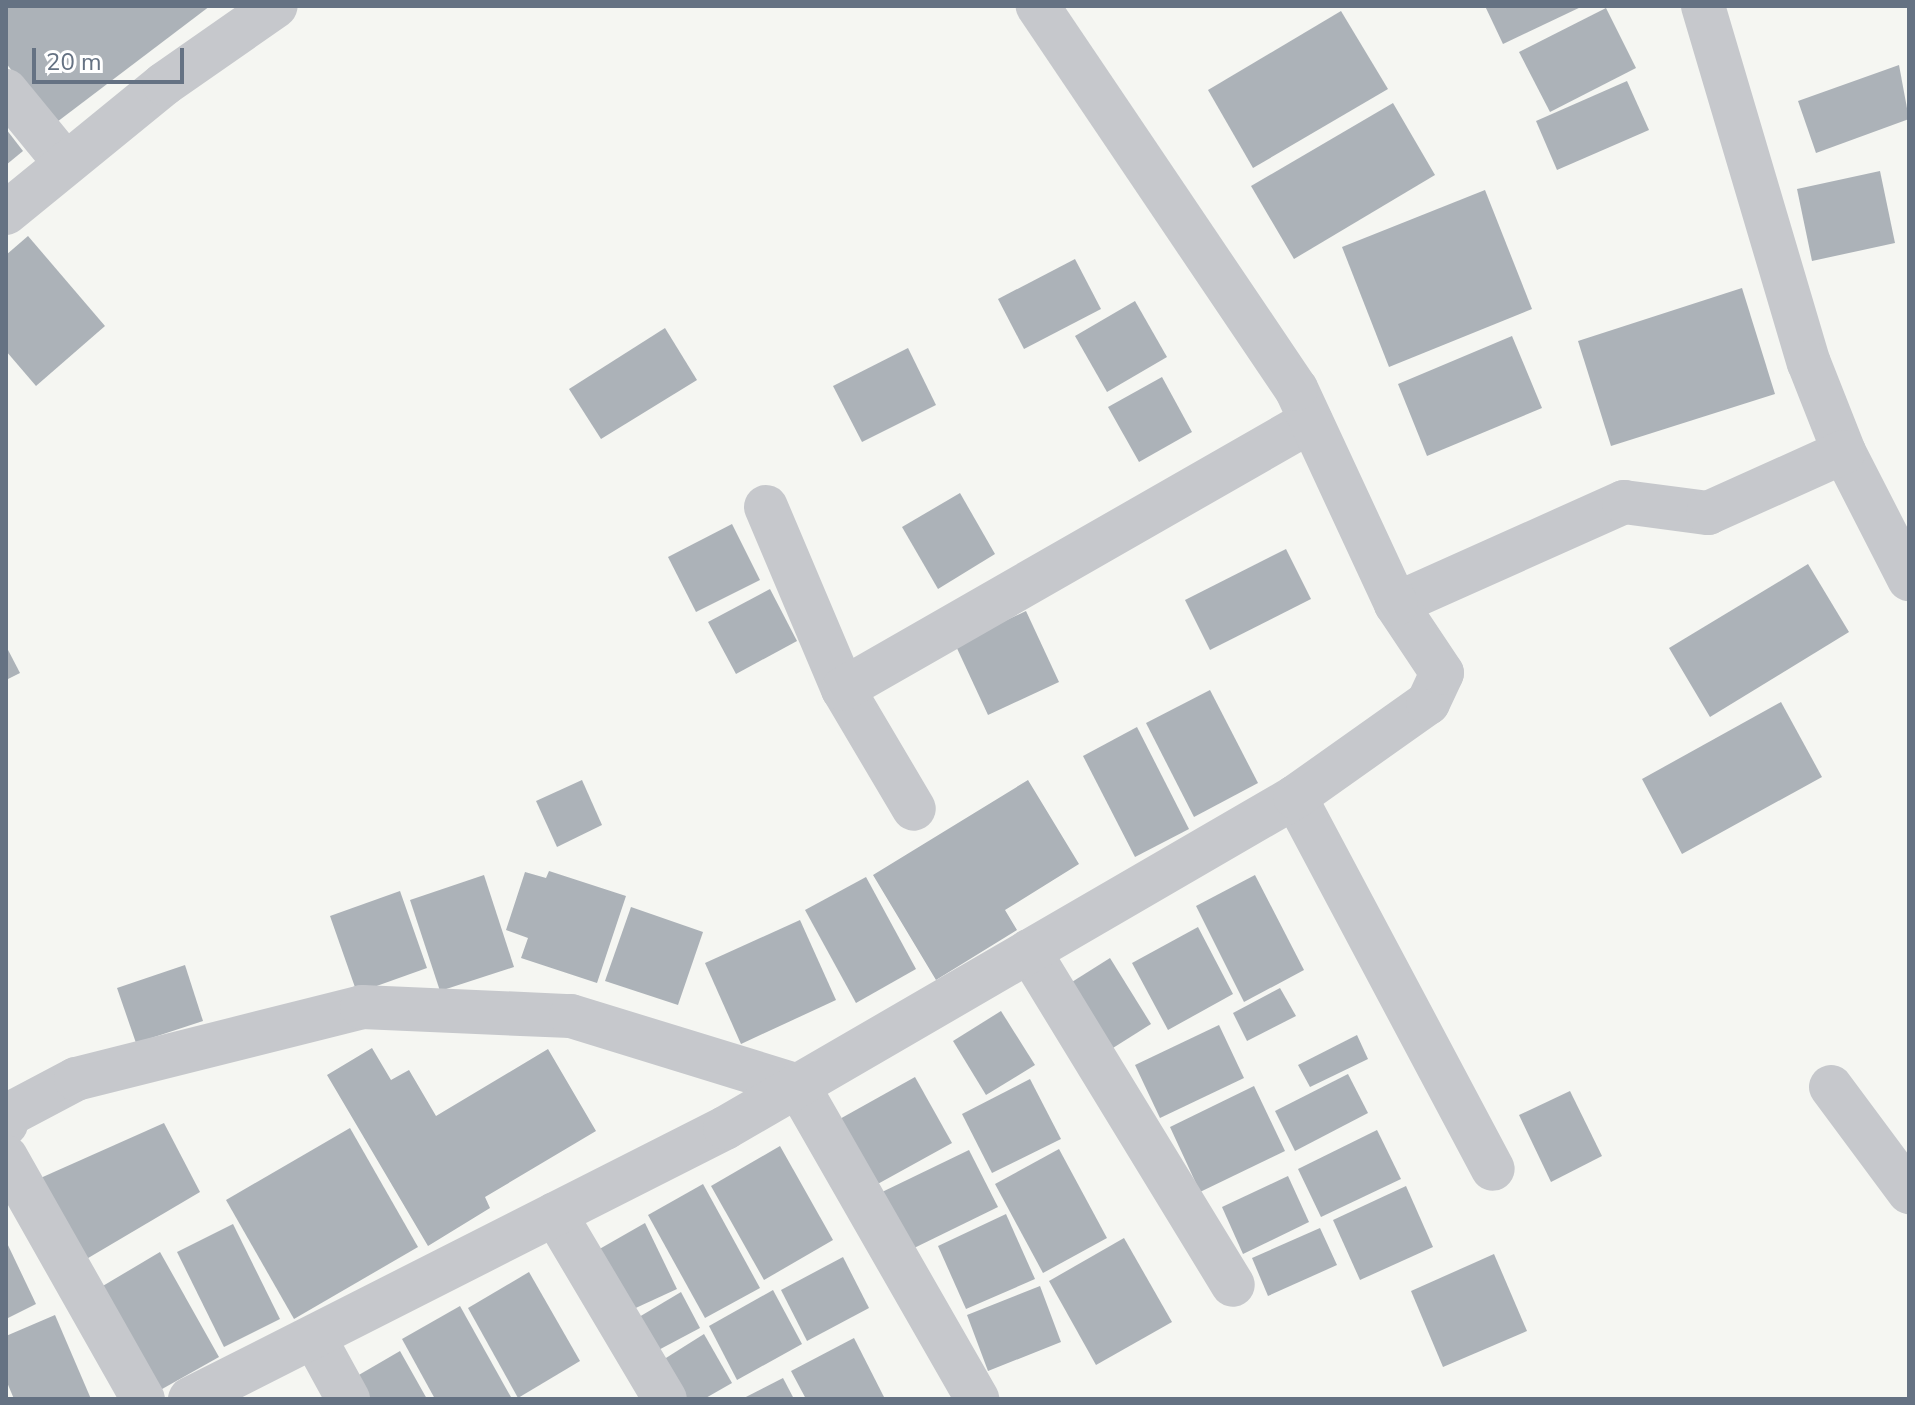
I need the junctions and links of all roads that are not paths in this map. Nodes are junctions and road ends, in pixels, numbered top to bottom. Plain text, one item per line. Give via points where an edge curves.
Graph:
1 (1038, 6) edge
2 (1703, 6) edge
3 (272, 7) edge
4 (6, 91) edge
5 (66, 164) junction
6 (6, 213) edge
7 (1311, 421) junction
8 (1844, 452) junction
9 (766, 507) dead end
10 (1909, 579) edge
11 (1396, 604) junction
12 (843, 689) junction
13 (1295, 797) junction
14 (914, 809) dead end
15 (1029, 951) junction
16 (798, 1086) junction
17 (1831, 1087) dead end
18 (6, 1124) edge
19 (6, 1157) edge
20 (1493, 1169) dead end
21 (1909, 1192) edge
22 (555, 1214) junction
23 (1233, 1285) dead end
24 (314, 1337) junction
25 (143, 1399) edge
26 (190, 1399) edge
27 (348, 1399) edge
28 (665, 1399) edge
29 (977, 1399) edge

1 - 7 street
2 - 8 street via 1809,363
3 - 5 street
4 - 5 street
5 - 6 street
7 - 11 street
7 - 12 street
8 - 10 street
8 - 11 street via 1708,513 1624,502
9 - 12 street
11 - 13 street via 1442,673 1428,703
12 - 14 street
13 - 15 street
13 - 20 street
15 - 16 street
15 - 23 street
16 - 18 street via 571,1016 362,1007 76,1079 8,1115
16 - 22 street
16 - 29 street
17 - 21 street
19 - 25 street
22 - 24 street
22 - 28 street
24 - 26 street
24 - 27 street

